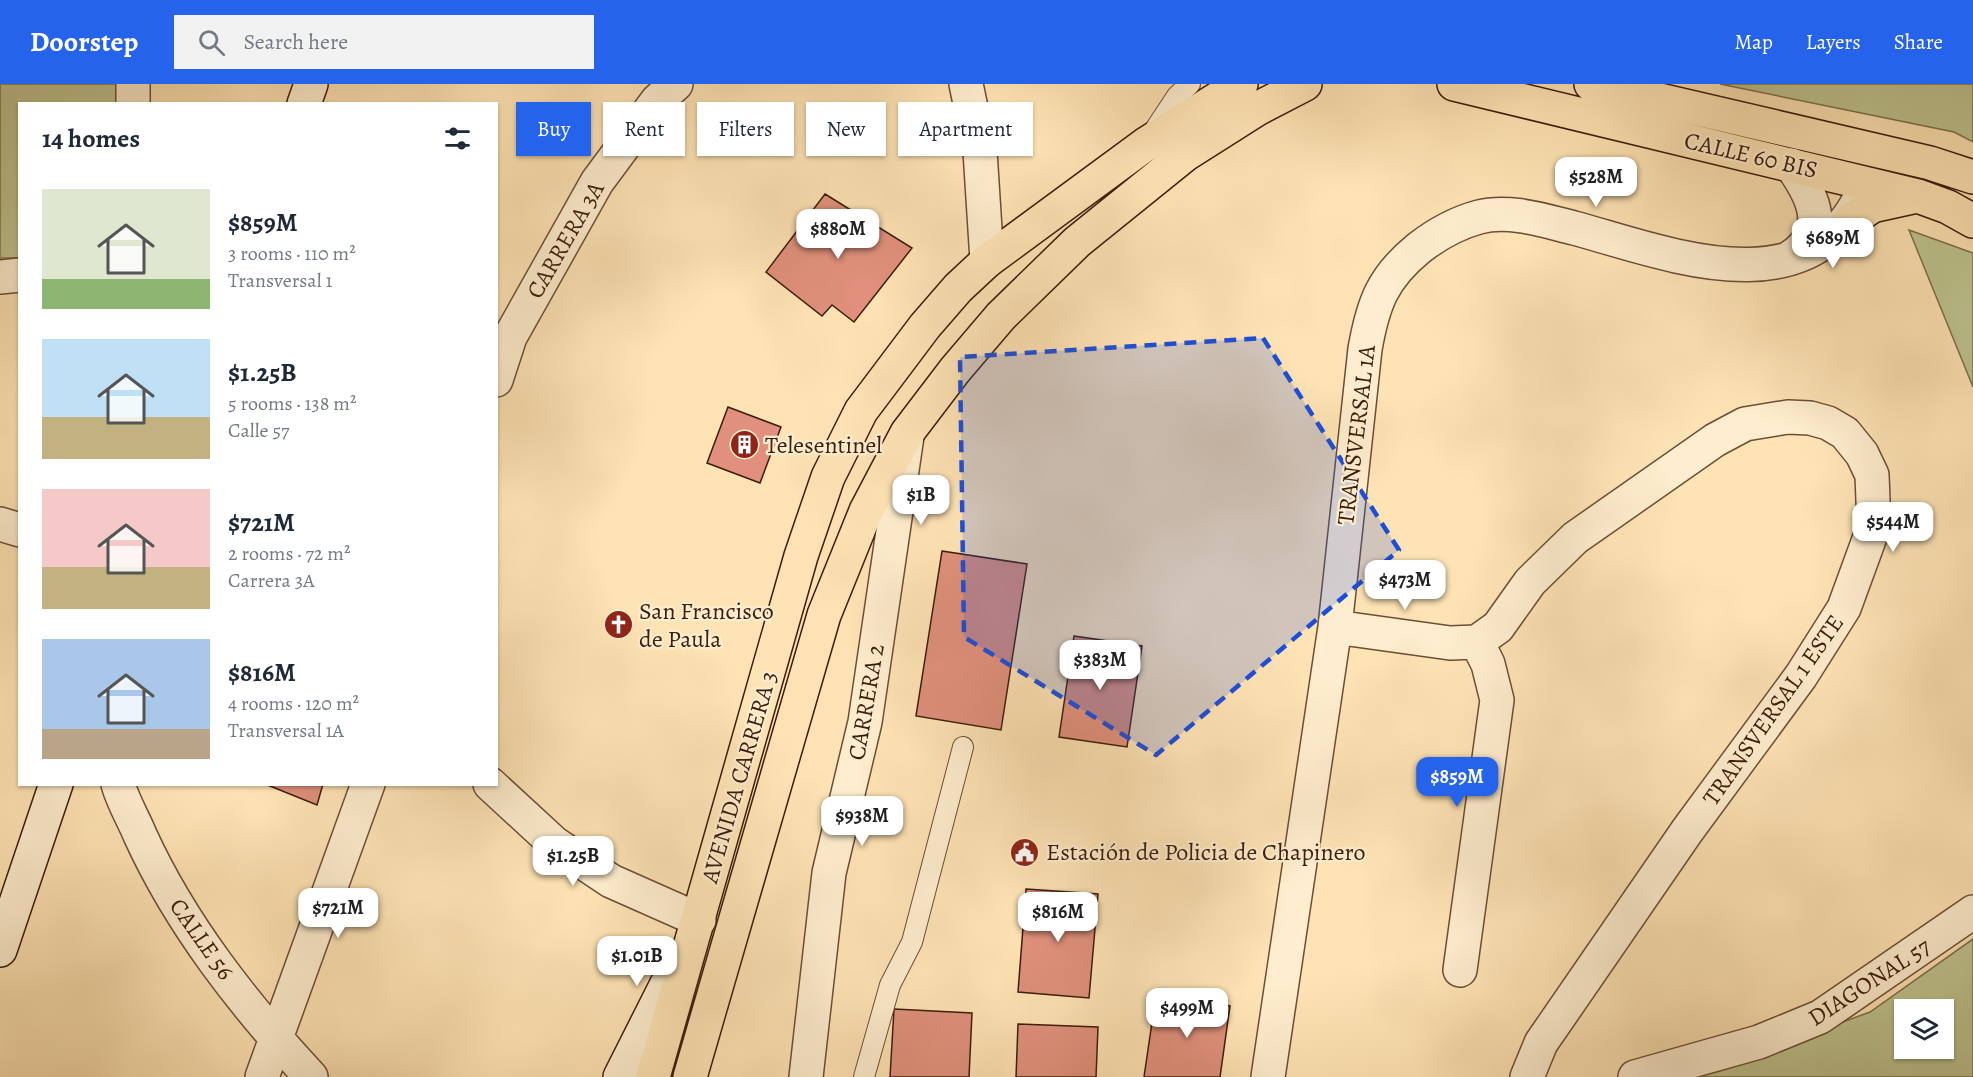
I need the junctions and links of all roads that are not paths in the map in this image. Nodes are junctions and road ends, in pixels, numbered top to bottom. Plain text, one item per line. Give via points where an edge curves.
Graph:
1 (133, 84) edge
2 (311, 84) edge
3 (676, 84) edge
4 (966, 84) edge
5 (1190, 84) edge
6 (1241, 84) edge
7 (1305, 84) edge
8 (1454, 84) edge
9 (1591, 84) edge
10 (133, 102) edge
11 (305, 102) edge
12 (1846, 142) junction
13 (1146, 144) junction
14 (1791, 165) junction
15 (1973, 177) edge
16 (1864, 182) junction
17 (1918, 196) junction
18 (1973, 221) edge
19 (1846, 223) junction
20 (987, 261) junction
21 (1784, 261) junction
22 (18, 275) edge
23 (0, 277) edge
24 (503, 324) edge
25 (498, 364) edge
26 (907, 433) junction
27 (0, 524) edge
28 (18, 529) edge
29 (1335, 627) junction
30 (1477, 642) junction
31 (963, 747) dead end
32 (55, 786) edge
33 (119, 786) edge
34 (367, 786) edge
35 (492, 786) edge
36 (1973, 912) edge
37 (699, 920) junction
38 (0, 950) edge
39 (1460, 970) dead end
40 (275, 1038) junction
41 (1646, 1075) edge
42 (262, 1077) edge
43 (311, 1077) edge
44 (620, 1077) edge
45 (653, 1077) edge
46 (690, 1077) edge
47 (806, 1077) edge
48 (864, 1077) edge
49 (1268, 1077) edge
50 (1528, 1077) edge

1 - 10 street
2 - 11 street
3 - 24 street, CARRERA 3A via 657,101 597,182
4 - 20 street via 980,152
5 - 13 lane via 1177,96
6 - 13 main road
7 - 26 main road, AVENIDA CARRERA 3 via 1186,154 1077,242 1001,316
8 - 14 main road, CALLE 60 BIS
9 - 12 main road, CALLE 60 BIS
12 - 15 main road, CALLE 60 BIS
12 - 16 street
13 - 20 main road, AVENIDA CARRERA 3
14 - 16 main road, CALLE 60 BIS
14 - 21 street via 1807,188 1815,214 1808,244
16 - 17 main road, CALLE 60 BIS
16 - 19 street, TRANSVERSAL 1A
17 - 18 main road, CALLE 60 BIS
17 - 19 main road via 1872,206
19 - 21 street, TRANSVERSAL 1A via 1819,248
20 - 37 main road, AVENIDA CARRERA 3 via 925,326 884,378 861,411 828,477 801,556
21 - 29 street, TRANSVERSAL 1A via 1751,265 1663,253 1542,220 1508,215 1481,217 1444,230 1403,261 1381,289 1371,314
22 - 23 street
24 - 25 street, CARRERA 3A
26 - 46 main road, AVENIDA CARRERA 3 via 866,511 824,615
26 - 47 street, CARRERA 2 via 865,722 829,873
27 - 28 street
29 - 30 street via 1450,643
29 - 49 street, TRANSVERSAL 1A
30 - 39 street via 1492,674 1497,700
30 - 50 street, TRANSVERSAL 1 ESTE via 1498,627 1530,582 1575,538 1715,440 1745,424 1788,417 1810,418 1845,434 1863,454 1872,475 1874,526 1844,608 1807,668 1687,831 1541,1043
31 - 48 lane via 912,942 890,985
32 - 38 street
33 - 40 street, CALLE 56 via 161,881 207,951
34 - 40 street
35 - 37 street via 554,843 611,881
36 - 41 street, DIAGONAL 57 via 1820,1017 1759,1042
37 - 44 street
37 - 45 main road, AVENIDA CARRERA 3
40 - 42 street
40 - 43 street, CALLE 56

